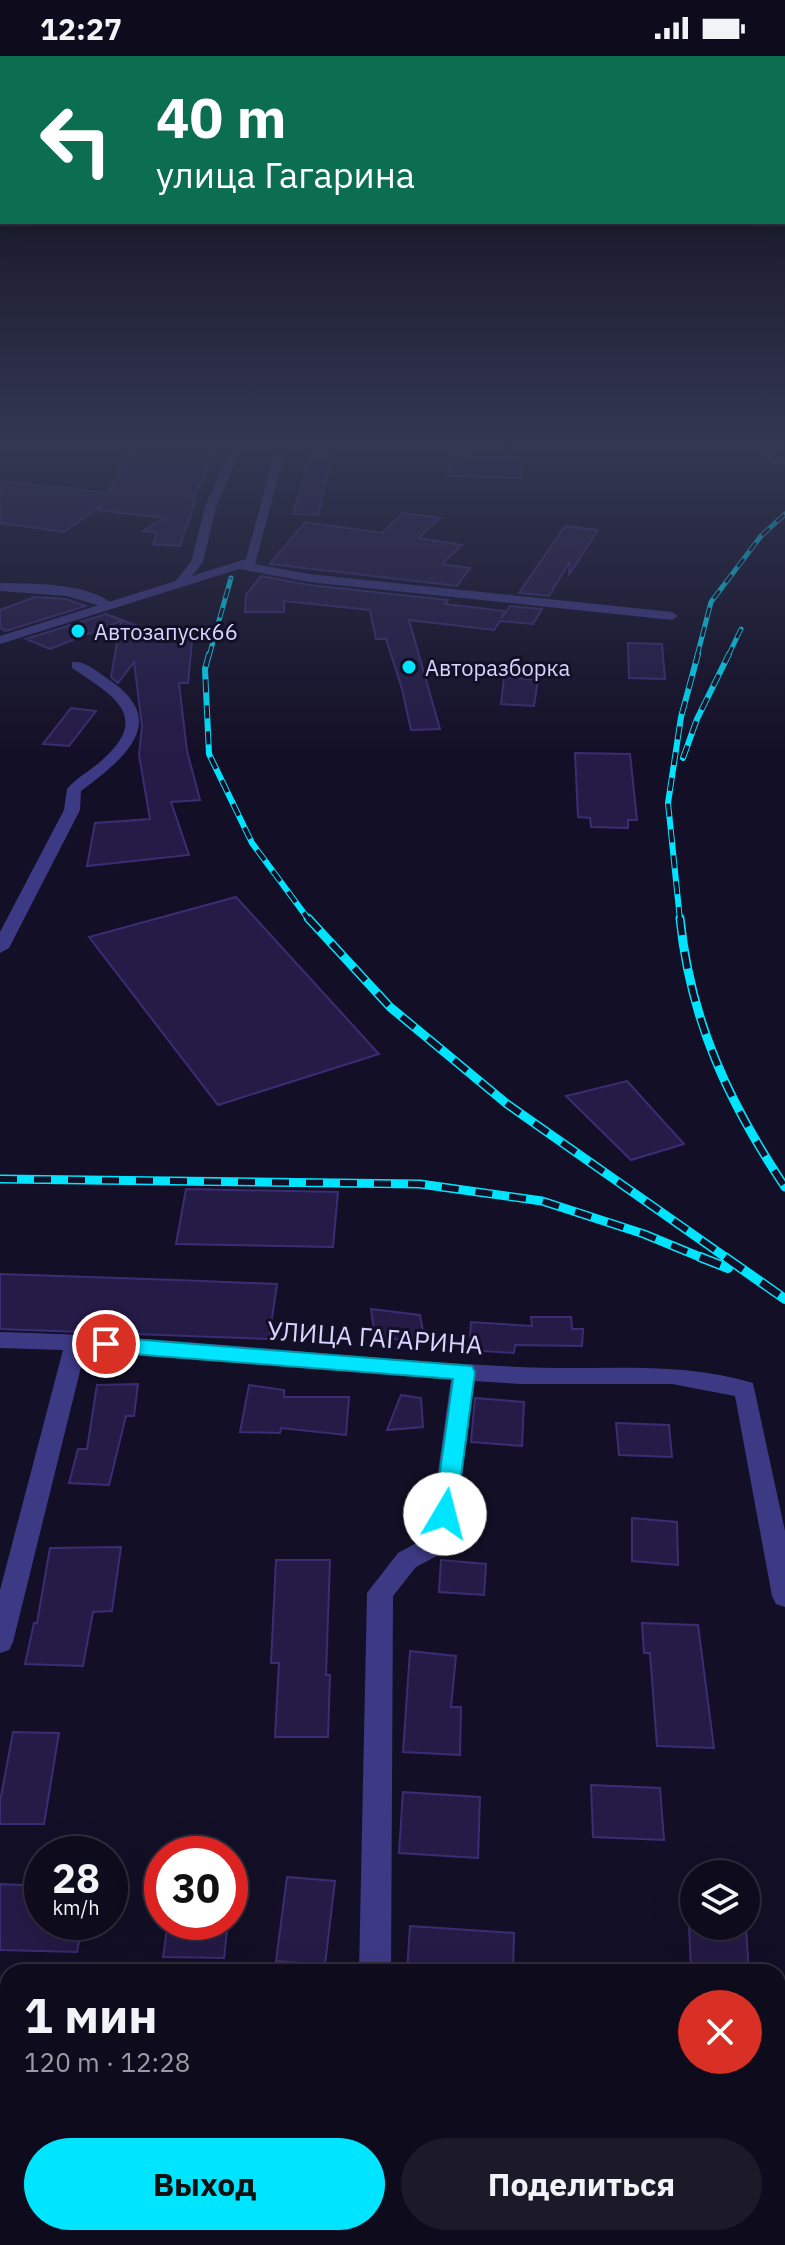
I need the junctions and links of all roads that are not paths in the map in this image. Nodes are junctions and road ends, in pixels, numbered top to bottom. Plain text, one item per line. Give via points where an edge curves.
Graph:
1 (204, 550) edge
2 (254, 550) edge
3 (243, 566) junction
4 (180, 583) junction
5 (0, 587) edge
6 (107, 604) junction
7 (672, 616) dead end
8 (0, 640) edge
9 (77, 665) dead end
10 (0, 948) edge
11 (0, 1340) edge
12 (76, 1342) junction
13 (464, 1372) junction
14 (785, 1596) edge
15 (0, 1642) edge
16 (375, 1964) edge

1 - 4 street
2 - 3 street
3 - 4 street
3 - 7 street via 309,578
4 - 6 street
5 - 6 street via 57,588
6 - 8 street
9 - 10 street via 127,702 132,730 127,743 74,789 72,810
11 - 12 street, УЛИЦА ГАГАРИНА
12 - 13 street, УЛИЦА ГАГАРИНА
12 - 15 street
13 - 14 street, УЛИЦА ГАГАРИНА via 672,1376 745,1389
13 - 16 street via 441,1542 407,1560 380,1593

